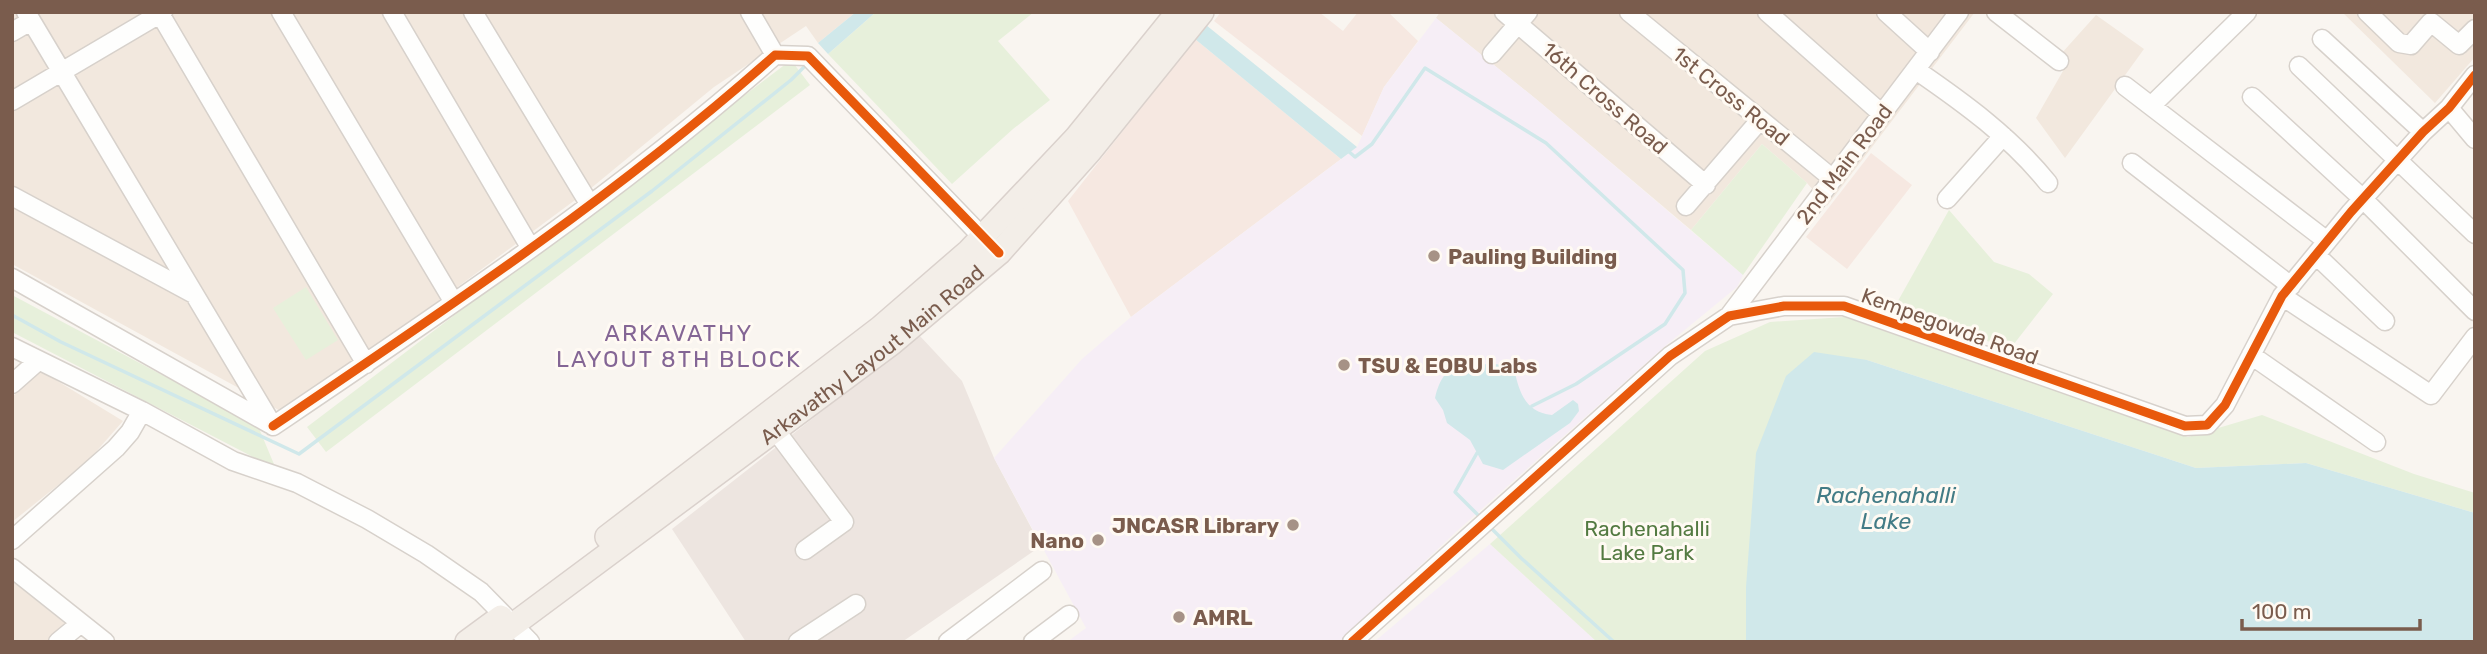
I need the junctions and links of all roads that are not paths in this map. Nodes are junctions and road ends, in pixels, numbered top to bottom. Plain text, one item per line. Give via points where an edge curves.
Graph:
1 (281, 12) edge
2 (392, 12) edge
3 (473, 12) edge
4 (750, 12) edge
5 (1504, 12) edge
6 (1629, 12) edge
7 (1767, 12) edge
8 (1886, 12) edge
9 (1959, 12) edge
10 (1996, 12) edge
11 (2247, 12) edge
12 (2367, 12) edge
13 (161, 13) edge
14 (1193, 13) edge
15 (29, 16) edge
16 (1523, 18) edge
17 (2475, 29) edge
18 (12, 32) edge
19 (1169, 38) junction
20 (2322, 39) dead end
21 (1930, 52) junction
22 (1492, 54) dead end
23 (775, 55) junction
24 (2059, 61) dead end
25 (2299, 66) dead end
26 (1916, 70) junction
27 (62, 72) junction
28 (2475, 76) edge
29 (2125, 86) dead end
30 (2252, 97) dead end
31 (12, 101) edge
32 (2151, 106) junction
33 (2449, 108) junction
34 (1882, 114) junction
35 (1760, 120) junction
36 (2423, 132) junction
37 (2003, 136) junction
38 (2475, 139) edge
39 (2399, 159) junction
40 (2132, 163) dead end
41 (1833, 179) junction
42 (2048, 183) dead end
43 (1706, 185) junction
44 (12, 196) edge
45 (1947, 199) dead end
46 (2363, 199) junction
47 (590, 205) junction
48 (1686, 206) dead end
49 (2475, 234) edge
50 (982, 237) junction
51 (530, 247) junction
52 (2321, 248) junction
53 (999, 253) junction
54 (12, 278) edge
55 (2286, 291) junction
56 (195, 295) junction
57 (453, 301) junction
58 (2475, 311) edge
59 (1729, 316) junction
60 (2385, 321) dead end
61 (2475, 337) edge
62 (12, 347) edge
63 (2251, 355) junction
64 (38, 361) junction
65 (366, 363) junction
66 (12, 384) edge
67 (142, 411) junction
68 (273, 426) junction
69 (776, 431) junction
70 (2376, 442) dead end
71 (12, 540) edge
72 (805, 550) dead end
73 (12, 568) edge
74 (1042, 571) dead end
75 (856, 604) dead end
76 (1069, 615) dead end
77 (508, 620) junction
78 (82, 623) junction
79 (58, 642) edge
80 (104, 642) edge
81 (467, 642) edge
82 (490, 642) edge
83 (530, 642) edge
84 (797, 642) edge
85 (948, 642) edge
86 (1033, 642) edge
87 (1352, 642) edge

1 - 57 street
2 - 51 street
3 - 47 street
4 - 23 street
5 - 16 street, 16th Cross Road
6 - 35 street, 1st Cross Road
7 - 34 street
8 - 21 street
9 - 21 street, 2nd Main Road
10 - 24 street
11 - 32 street
12 - 17 street via 2399,43 2411,45 2431,22 2459,45
13 - 27 street
13 - 65 street
14 - 19 main road, Arkavathy Layout Main Road
15 - 18 street
15 - 27 street
16 - 22 street
16 - 43 street, 16th Cross Road
19 - 50 main road, Arkavathy Layout Main Road
19 - 53 main road, Arkavathy Layout Main Road via 1090,151
20 - 36 street
21 - 26 street, 2nd Main Road
23 - 47 street
23 - 50 street via 808,56
25 - 39 street
26 - 34 street, 2nd Main Road
26 - 37 street
27 - 31 street
27 - 56 street
28 - 33 street, Kempegowda Road
29 - 32 street
30 - 46 street
32 - 52 street
33 - 36 street, Kempegowda Road
33 - 38 street
34 - 41 street, 2nd Main Road
35 - 41 street, 1st Cross Road
35 - 43 street
36 - 39 street, Kempegowda Road
37 - 42 street
37 - 45 street
39 - 46 street, Kempegowda Road
39 - 49 street
40 - 55 street
41 - 59 street, 2nd Main Road
43 - 48 street
44 - 56 street
46 - 52 street, Kempegowda Road
46 - 58 street
47 - 51 street
50 - 53 street
50 - 77 main road, Arkavathy Layout Main Road via 880,328
51 - 57 street
52 - 55 street, Kempegowda Road
52 - 60 street
53 - 69 main road, Arkavathy Layout Main Road via 892,343
54 - 68 street
55 - 61 street via 2431,395
55 - 63 street, Kempegowda Road
56 - 68 street
57 - 65 street
59 - 63 street, Kempegowda Road via 1784,306 1844,306 2185,426 2207,425 2225,405
59 - 87 street, Kempegowda Road via 1670,356
62 - 64 street
63 - 70 street
64 - 66 street
64 - 67 street
65 - 68 street
67 - 71 street via 116,448
67 - 77 street via 233,461 297,483 367,519 481,592
69 - 72 street via 844,522
69 - 77 main road, Arkavathy Layout Main Road
73 - 78 street
74 - 85 street
75 - 84 street
76 - 86 street
77 - 81 main road, Arkavathy Layout Main Road
77 - 82 main road, Arkavathy Layout Main Road
77 - 83 street
78 - 79 street
78 - 80 street

